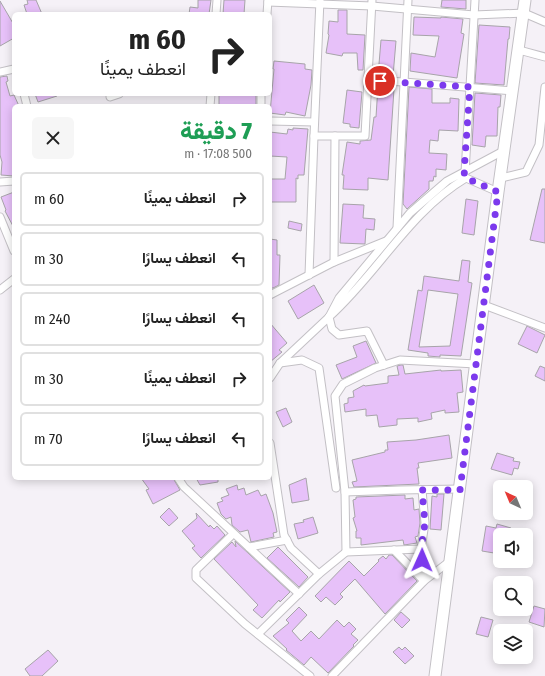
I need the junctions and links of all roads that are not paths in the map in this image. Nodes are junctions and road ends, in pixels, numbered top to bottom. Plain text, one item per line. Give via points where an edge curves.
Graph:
1 (217, 0) edge
2 (408, 0) edge
3 (475, 0) edge
4 (525, 0) edge
5 (268, 1) edge
6 (320, 2) edge
7 (372, 3) edge
8 (407, 10) junction
9 (216, 12) edge
10 (267, 12) edge
11 (524, 13) junction
12 (474, 15) junction
13 (545, 22) edge
14 (519, 50) junction
15 (545, 57) edge
16 (12, 69) edge
17 (0, 72) edge
18 (368, 80) junction
19 (404, 82) junction
20 (470, 87) junction
21 (545, 87) edge
22 (513, 91) junction
23 (113, 96) edge
24 (110, 97) dead end
25 (272, 121) edge
26 (314, 122) junction
27 (314, 136) junction
28 (335, 136) junction
29 (505, 150) junction
30 (465, 175) junction
31 (501, 178) junction
32 (12, 181) edge
33 (0, 182) edge
34 (498, 192) junction
35 (0, 217) edge
36 (397, 228) junction
37 (388, 241) junction
38 (12, 246) edge
39 (334, 262) junction
40 (309, 275) junction
41 (12, 281) edge
42 (0, 290) edge
43 (272, 294) edge
44 (484, 305) junction
45 (329, 317) junction
46 (545, 328) edge
47 (280, 363) junction
48 (476, 364) junction
49 (384, 365) junction
50 (272, 375) edge
51 (272, 457) edge
52 (179, 480) edge
53 (336, 488) dead end
54 (422, 490) junction
55 (460, 490) junction
56 (345, 492) junction
57 (233, 534) junction
58 (287, 540) junction
59 (249, 547) junction
60 (421, 549) junction
61 (394, 550) junction
62 (346, 552) junction
63 (450, 560) junction
64 (319, 574) junction
65 (424, 581) junction
66 (299, 594) junction
67 (258, 634) junction
68 (310, 676) edge
69 (332, 676) edge
70 (435, 676) edge

1 - 9 street
2 - 8 street
3 - 12 street
4 - 11 main road
5 - 6 street
5 - 10 street
6 - 7 street
6 - 26 street
7 - 8 street
7 - 18 street
8 - 12 street
8 - 19 street
11 - 12 street
11 - 13 street
11 - 14 main road
12 - 20 street
14 - 15 street
14 - 22 main road
16 - 17 street
18 - 19 street
18 - 28 street via 366,136
19 - 20 street
19 - 36 street
20 - 22 street
20 - 30 street
21 - 31 street via 539,145 526,172
22 - 29 main road
23 - 24 street
25 - 26 street
26 - 27 street
27 - 28 street
27 - 40 street
28 - 39 street
29 - 30 street
29 - 31 main road
30 - 34 street
30 - 36 street via 447,181 410,213
30 - 45 street via 425,210 347,301
31 - 34 main road
32 - 33 street
34 - 44 main road
35 - 38 street
36 - 37 street
37 - 39 street
37 - 45 street via 339,298
39 - 40 street
40 - 43 street
41 - 42 street
44 - 46 street
44 - 48 main road
45 - 47 street
45 - 49 street via 332,329 339,335 366,331
47 - 50 street
47 - 53 street via 302,360 319,368
48 - 49 street via 400,360
48 - 55 main road
49 - 56 street via 342,384 335,396
51 - 58 street via 284,535
52 - 57 street via 184,488
54 - 55 street
54 - 56 street
54 - 60 street via 425,523
55 - 63 main road
56 - 62 street
57 - 59 street
57 - 67 street via 196,570 196,578
58 - 59 street
58 - 64 street via 291,548
59 - 66 street
60 - 61 street
60 - 65 street
61 - 62 street
61 - 65 street
62 - 64 street
63 - 65 street
63 - 70 main road
64 - 66 street
65 - 69 street
66 - 67 street
67 - 68 street

